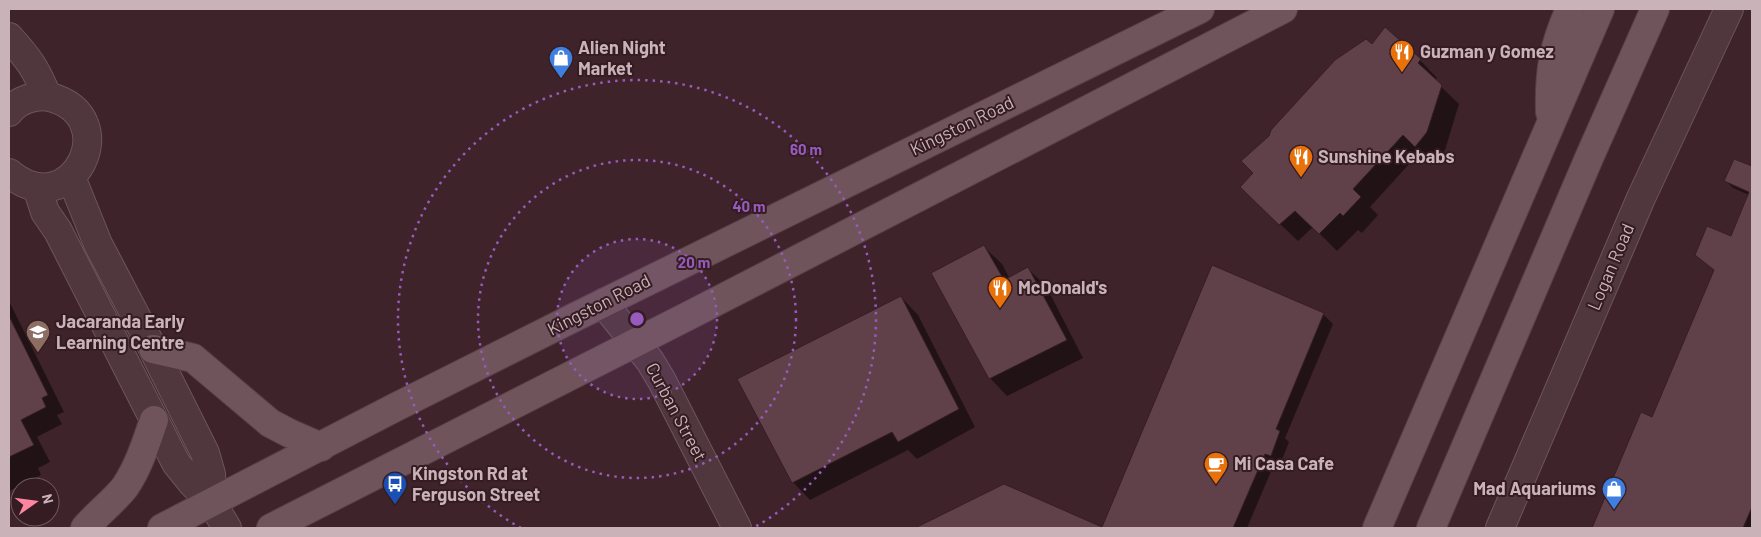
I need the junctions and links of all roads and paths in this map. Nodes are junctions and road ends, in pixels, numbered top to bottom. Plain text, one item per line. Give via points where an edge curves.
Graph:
1 (1200, 9) edge
2 (1283, 9) edge
3 (1570, 9) edge
4 (1600, 9) edge
5 (1655, 9) edge
6 (1729, 9) edge
7 (9, 37) edge
8 (46, 96) junction
9 (10, 105) edge
10 (1550, 124) junction
11 (9, 173) edge
12 (72, 176) junction
13 (37, 187) junction
14 (604, 303) junction
15 (636, 343) junction
16 (153, 349) junction
17 (154, 420) junction
18 (321, 447) junction
19 (212, 503) junction
20 (84, 528) edge
21 (162, 528) edge
22 (226, 528) edge
23 (271, 528) edge
24 (737, 528) edge
25 (1377, 528) edge
26 (1431, 528) edge
27 (1500, 528) edge

1 - 14 main road, Kingston Road
2 - 15 main road
3 - 10 main road via 1551,64
4 - 10 main road
5 - 26 main road
6 - 27 street, Logan Road via 1641,198
7 - 8 street via 36,71
8 - 9 street
8 - 12 street via 72,107 86,130 85,156
10 - 25 main road
11 - 13 street via 26,185
12 - 13 street via 49,187
12 - 16 street via 98,244
13 - 17 street via 45,212 58,231
14 - 15 street, Curban Street
14 - 18 main road, Kingston Road
15 - 23 main road
15 - 24 street, Curban Street via 662,381
16 - 18 main road via 193,358 270,422
16 - 19 street via 208,461
17 - 19 street via 176,463
17 - 20 main road via 143,455 132,476
18 - 19 main road, Kingston Road
19 - 21 main road, Kingston Road
19 - 22 street

